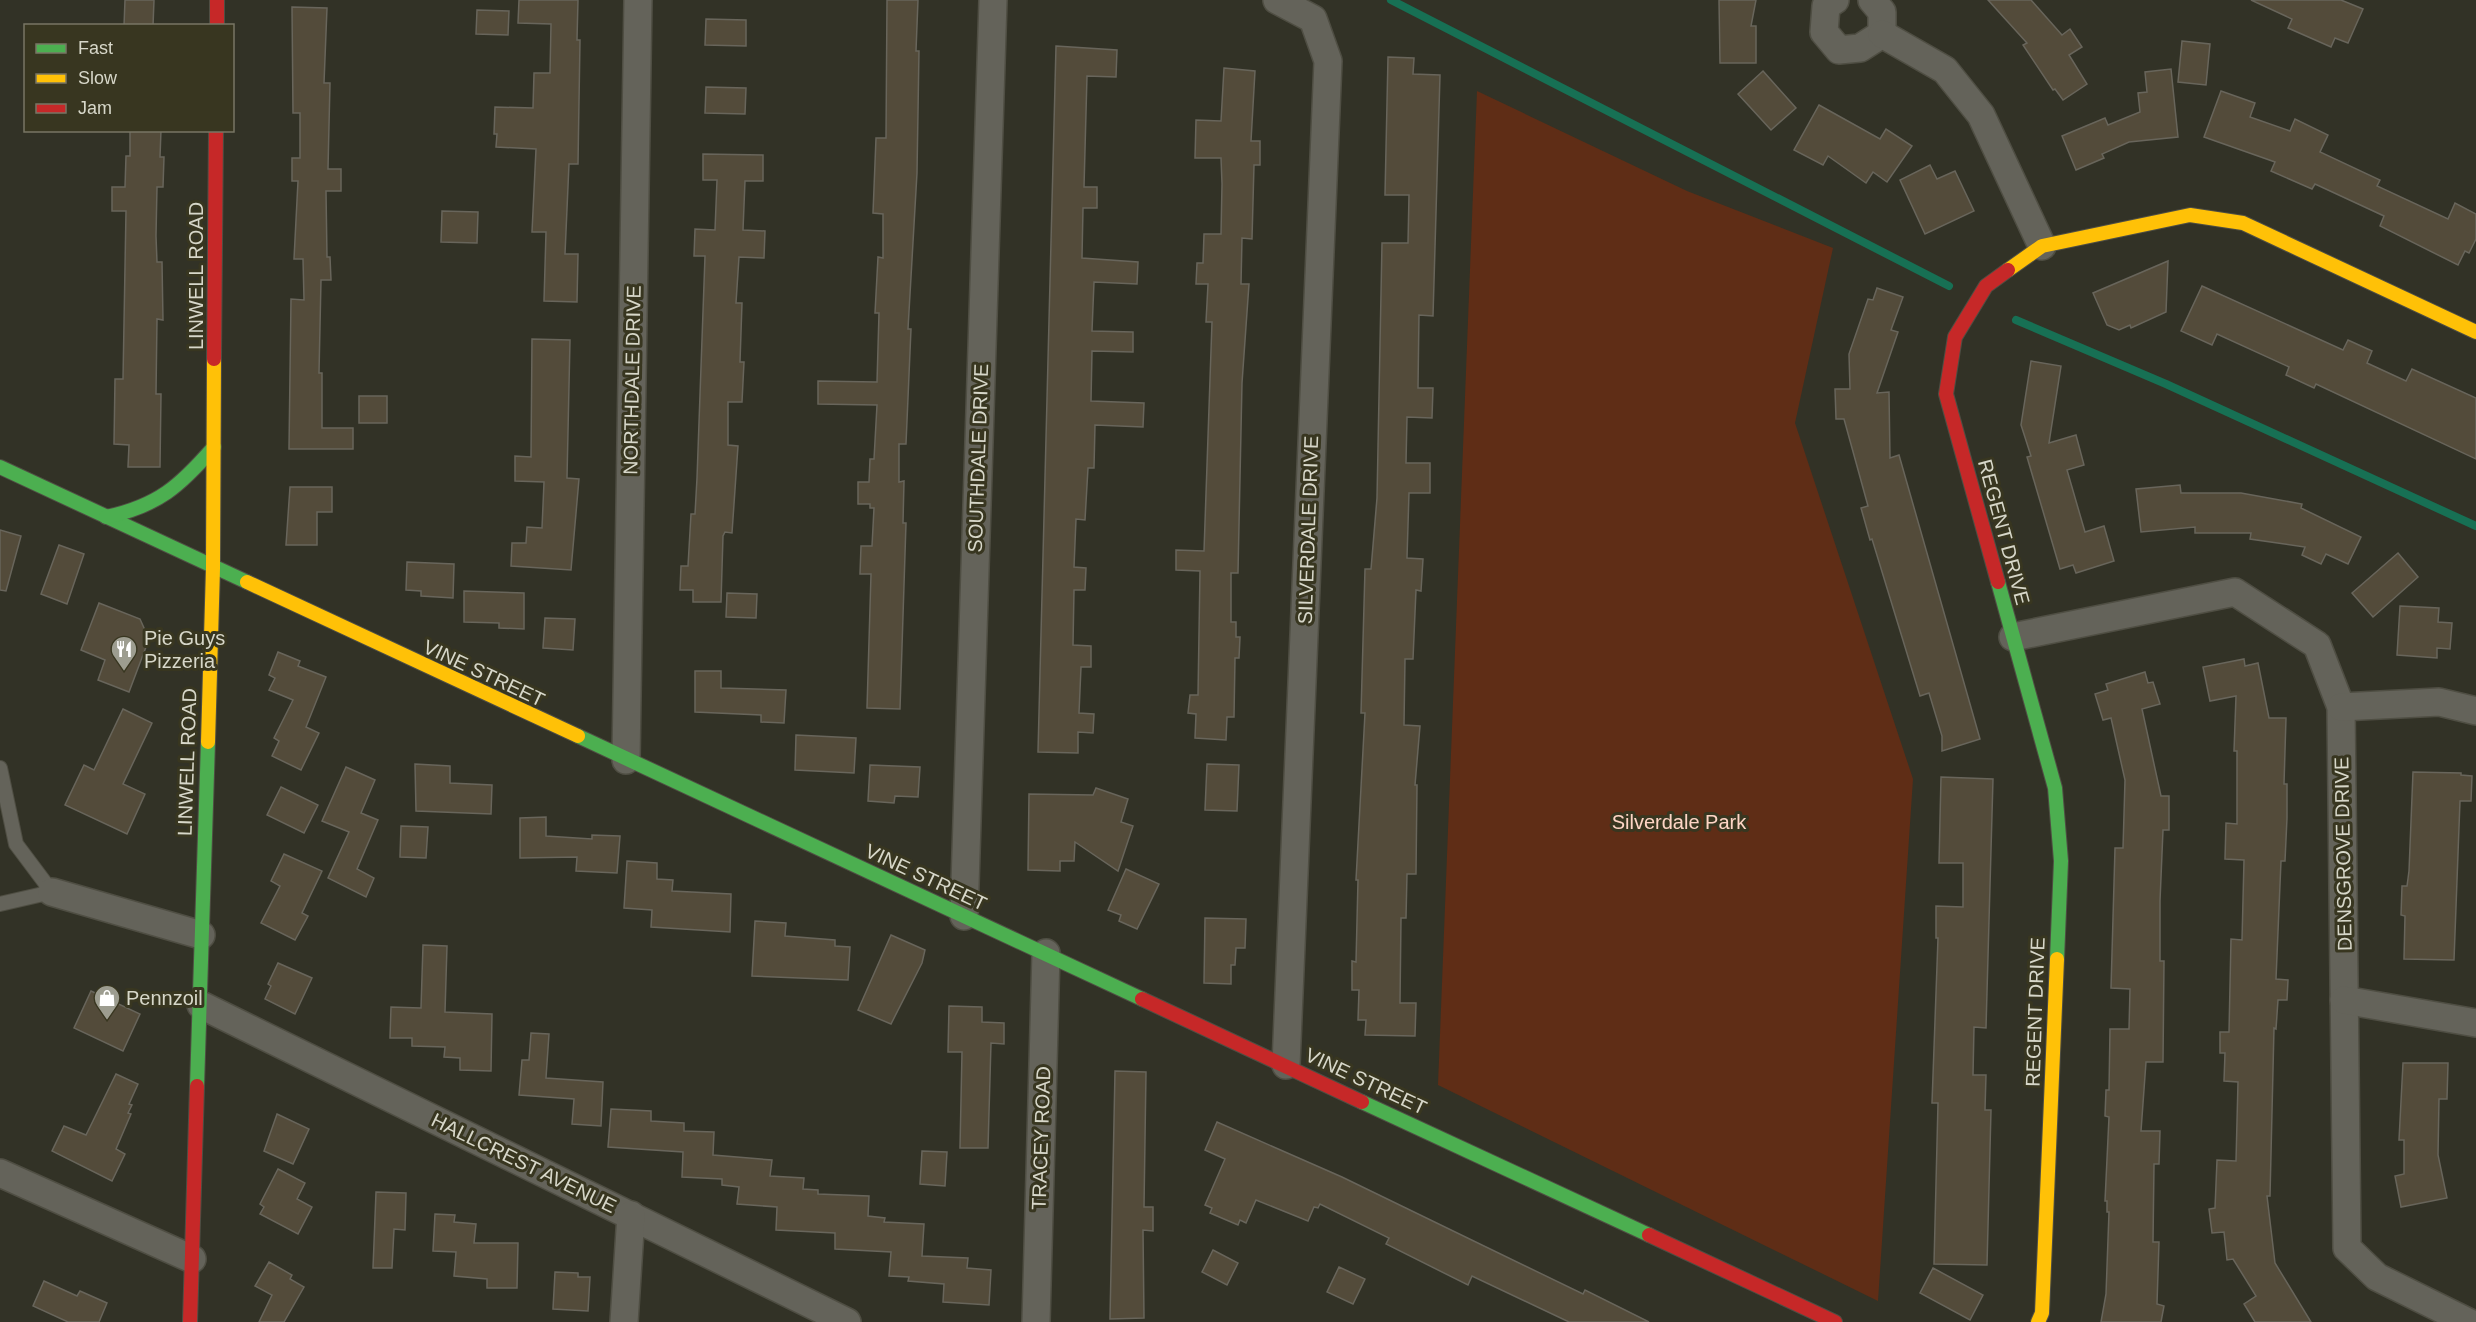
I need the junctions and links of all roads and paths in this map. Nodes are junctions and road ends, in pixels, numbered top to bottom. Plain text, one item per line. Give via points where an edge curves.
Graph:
1 (217, 0) edge
2 (638, 0) edge
3 (993, 0) edge
4 (1835, 0) edge
5 (1872, 0) edge
6 (1285, 4) edge
7 (217, 24) edge
8 (1882, 34) junction
9 (216, 132) edge
10 (2042, 246) junction
11 (2476, 332) edge
12 (214, 447) junction
13 (0, 467) edge
14 (106, 517) junction
15 (213, 568) junction
16 (2013, 637) junction
17 (2341, 707) junction
18 (2476, 711) edge
19 (626, 760) junction
20 (0, 768) edge
21 (52, 892) junction
22 (0, 904) edge
23 (964, 916) junction
24 (201, 935) junction
25 (1046, 953) junction
26 (2344, 1000) junction
27 (201, 1005) junction
28 (2476, 1023) edge
29 (1286, 1065) junction
30 (0, 1173) edge
31 (631, 1215) junction
32 (192, 1259) junction
33 (190, 1322) edge
34 (624, 1322) edge
35 (847, 1322) edge
36 (1036, 1322) edge
37 (1835, 1322) edge
38 (2038, 1322) edge
39 (2468, 1322) edge

1 - 7 street
2 - 19 street, NORTHDALE DRIVE
3 - 23 street, SOUTHDALE DRIVE
4 - 8 street via 1826,6 1824,32 1839,50 1860,48
5 - 8 street via 1882,12
6 - 29 street, SILVERDALE DRIVE via 1313,20 1328,60
8 - 10 street via 1945,70 1981,115
9 - 12 street, LINWELL ROAD
10 - 11 street, REGENT DRIVE via 2190,215 2243,223
10 - 16 street, REGENT DRIVE via 1986,286 1955,337 1946,394
12 - 14 street via 182,484 153,505
12 - 15 street, LINWELL ROAD
13 - 14 street, VINE STREET
14 - 15 street, VINE STREET
15 - 19 street, VINE STREET
15 - 24 street, LINWELL ROAD
16 - 17 street, DENSGROVE DRIVE via 2235,592 2317,645
16 - 38 street, REGENT DRIVE via 2055,788 2061,861 2042,1313
17 - 18 street via 2439,702
17 - 26 street, DENSGROVE DRIVE
19 - 23 street, VINE STREET
20 - 21 lane via 16,844
21 - 22 lane
21 - 24 street
23 - 25 street, VINE STREET
24 - 27 street, LINWELL ROAD
25 - 29 street, VINE STREET
25 - 36 street, TRACEY ROAD
26 - 28 street
26 - 39 street, DENSGROVE DRIVE via 2347,1248 2377,1277
27 - 31 street, HALLCREST AVENUE
27 - 32 street, LINWELL ROAD
29 - 37 street, VINE STREET
30 - 32 street
31 - 34 street
31 - 35 street, HALLCREST AVENUE
32 - 33 street, LINWELL ROAD

